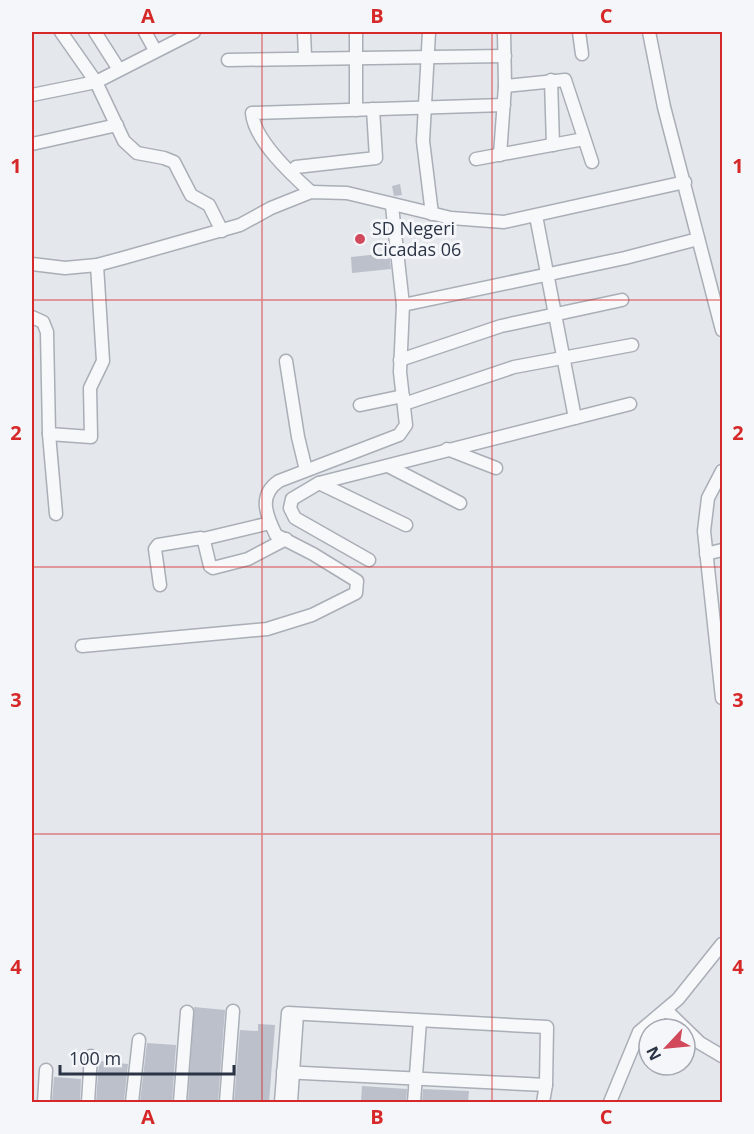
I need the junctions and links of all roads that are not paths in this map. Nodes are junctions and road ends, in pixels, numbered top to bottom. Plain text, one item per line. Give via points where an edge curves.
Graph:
1 (61, 32) edge
2 (95, 32) edge
3 (145, 32) edge
4 (194, 32) edge
5 (304, 32) edge
6 (356, 32) edge
7 (429, 32) edge
8 (504, 32) edge
9 (579, 32) edge
10 (649, 32) edge
11 (155, 50) junction
12 (582, 54) dead end
13 (505, 56) junction
14 (305, 57) junction
15 (357, 57) junction
16 (429, 58) junction
17 (228, 60) dead end
18 (118, 68) junction
19 (551, 80) junction
20 (96, 82) junction
21 (506, 86) junction
22 (32, 95) edge
23 (504, 105) junction
24 (427, 106) junction
25 (372, 109) junction
26 (356, 110) junction
27 (117, 125) junction
28 (584, 139) junction
29 (32, 144) edge
30 (554, 145) junction
31 (501, 155) junction
32 (476, 159) dead end
33 (592, 162) dead end
34 (296, 167) dead end
35 (685, 182) junction
36 (311, 192) junction
37 (392, 206) junction
38 (432, 214) junction
39 (536, 216) junction
40 (222, 231) junction
41 (698, 239) junction
42 (32, 264) edge
43 (97, 265) junction
44 (547, 274) junction
45 (622, 300) dead end
46 (403, 305) junction
47 (555, 313) junction
48 (32, 317) edge
49 (723, 330) edge
50 (632, 345) dead end
51 (565, 358) junction
52 (400, 360) junction
53 (286, 361) dead end
54 (404, 400) junction
55 (630, 404) dead end
56 (360, 405) dead end
57 (575, 418) junction
58 (49, 434) junction
59 (447, 450) junction
60 (390, 467) junction
61 (496, 468) dead end
62 (306, 470) junction
63 (723, 471) edge
64 (319, 483) junction
65 (460, 503) dead end
66 (56, 514) dead end
67 (270, 523) junction
68 (406, 525) dead end
69 (286, 538) junction
70 (203, 539) junction
71 (723, 550) edge
72 (706, 554) junction
73 (369, 560) dead end
74 (160, 585) dead end
75 (82, 646) dead end
76 (723, 698) edge
77 (723, 944) edge
78 (666, 1010) junction
79 (233, 1011) dead end
80 (187, 1012) dead end
81 (420, 1021) junction
82 (139, 1040) dead end
83 (91, 1056) dead end
84 (723, 1056) edge
85 (46, 1070) dead end
86 (288, 1073) junction
87 (416, 1079) junction
88 (546, 1085) junction
89 (44, 1102) edge
90 (88, 1102) edge
91 (132, 1102) edge
92 (180, 1102) edge
93 (226, 1102) edge
94 (281, 1102) edge
95 (291, 1102) edge
96 (414, 1102) edge
97 (543, 1102) edge
98 (610, 1102) edge

1 - 20 street
2 - 18 street
3 - 11 street
4 - 11 street
5 - 14 street
6 - 15 street
7 - 16 street
8 - 13 street
9 - 12 street
10 - 35 street
11 - 18 street
13 - 16 street
13 - 21 street
14 - 15 street
14 - 17 street
15 - 16 street
15 - 26 street
16 - 24 street
18 - 20 street
19 - 21 street
19 - 28 street via 565,80
19 - 30 street
20 - 22 street
20 - 27 street
21 - 23 street
23 - 24 street
23 - 31 street
24 - 25 street
24 - 38 street via 424,156
25 - 26 street
25 - 34 street via 376,158
26 - 36 street via 252,113 279,164
27 - 29 street
27 - 40 street via 124,141 137,153 174,162 191,195 209,205
28 - 30 street
28 - 33 street
30 - 31 street
31 - 32 street
35 - 39 street
35 - 41 street
36 - 37 street via 347,193
36 - 40 street
37 - 38 street
37 - 46 street
38 - 39 street via 496,221
39 - 44 street
40 - 43 street
41 - 44 street
41 - 49 street
42 - 43 street via 65,268
43 - 58 street via 103,361 90,388 91,438
44 - 46 street
44 - 47 street
45 - 47 street
46 - 52 street
47 - 51 street
47 - 52 street via 501,326
48 - 58 street via 43,322 47,332
50 - 51 street
51 - 54 street via 514,368
51 - 57 street
52 - 54 street
53 - 62 street
54 - 56 street
54 - 62 street via 406,425 399,435
55 - 57 street
57 - 59 street
58 - 66 street
59 - 60 street
59 - 61 street
60 - 64 street
60 - 65 street
62 - 67 street via 270,487 265,502
63 - 72 street via 705,508
64 - 68 street
64 - 73 street via 292,499 295,518
67 - 69 street via 276,535
67 - 70 street
69 - 70 street via 249,559 213,568
69 - 75 street via 357,581 356,593 312,615 267,629
70 - 74 street via 156,546
71 - 72 street
72 - 76 street
77 - 78 street
78 - 84 street via 700,1043
78 - 98 street via 637,1038
79 - 93 street
80 - 92 street
81 - 86 street via 297,1014
81 - 87 street
81 - 88 street via 547,1027
82 - 91 street
83 - 90 street
85 - 89 street
86 - 87 street
86 - 94 street
86 - 95 street
87 - 88 street
87 - 96 street
88 - 97 street

